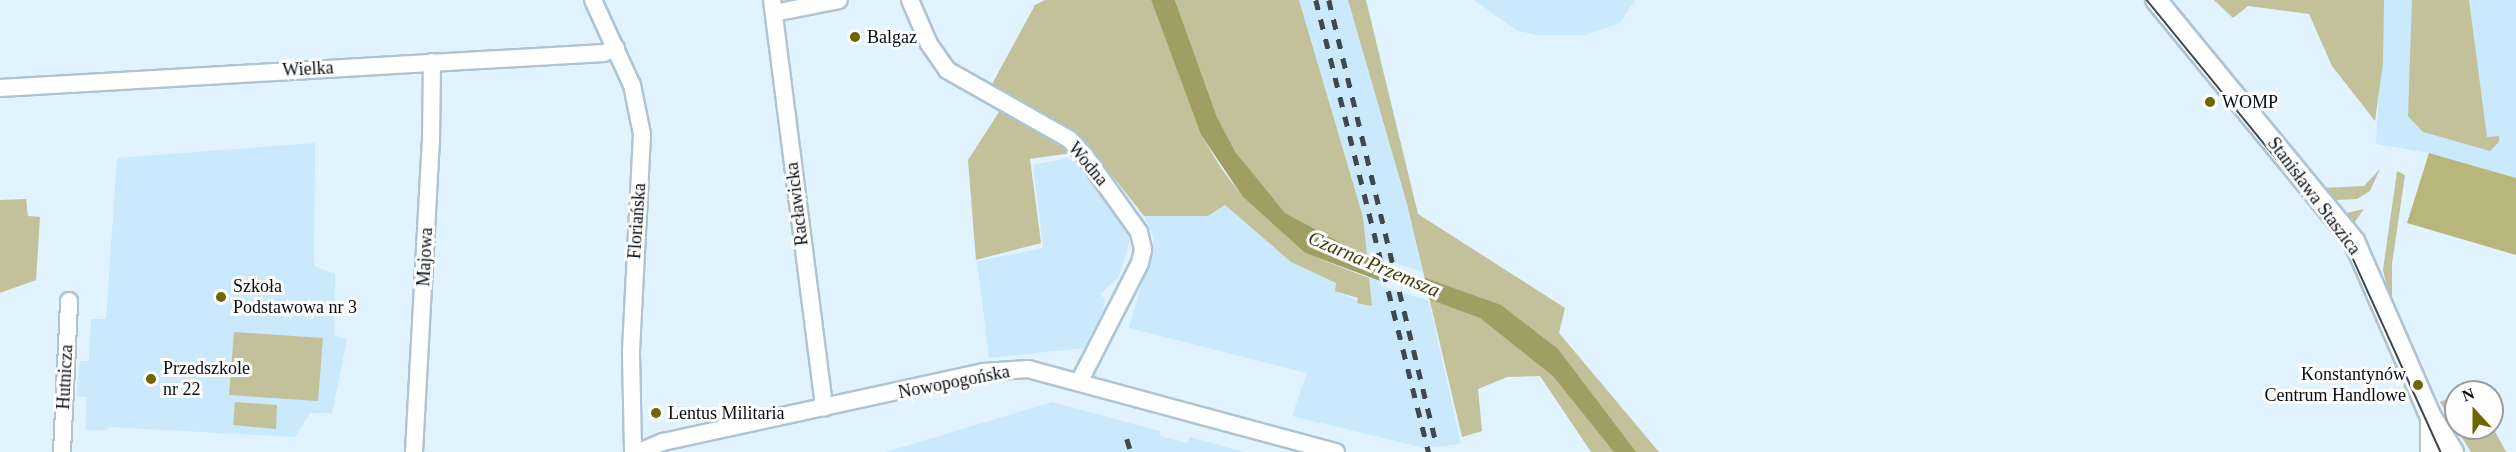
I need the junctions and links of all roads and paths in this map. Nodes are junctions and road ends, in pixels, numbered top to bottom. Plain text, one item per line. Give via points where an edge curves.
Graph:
1 (593, 0) edge
2 (839, 0) edge
3 (910, 0) edge
4 (2156, 0) edge
5 (773, 6) edge
6 (616, 48) junction
7 (432, 62) junction
8 (0, 88) edge
9 (69, 301) dead end
10 (1079, 382) junction
11 (824, 408) junction
12 (2431, 417) junction
13 (62, 452) edge
14 (414, 452) edge
15 (633, 452) edge
16 (639, 452) edge
17 (1336, 452) edge
18 (2431, 452) edge
19 (2453, 452) edge

1 - 6 street, Floriańska
2 - 5 street
3 - 10 street, Wodna via 929,44 947,70 1069,139 1139,232 1143,249 1140,263
4 - 12 street, Stanisława Staszica via 2354,242
5 - 11 street, Racławicka
6 - 7 street, Wielka via 604,53
6 - 15 street, Floriańska via 639,108 642,134 631,343
7 - 8 street, Wielka
7 - 14 street, Majowa
9 - 13 street, Hutnicza
10 - 11 street, Nowopogońska via 1028,369 983,372
10 - 17 street, Nowopogońska
11 - 16 street, Nowopogońska via 663,442
12 - 18 street, Stanisława Staszica
12 - 19 street, Stanisława Staszica

